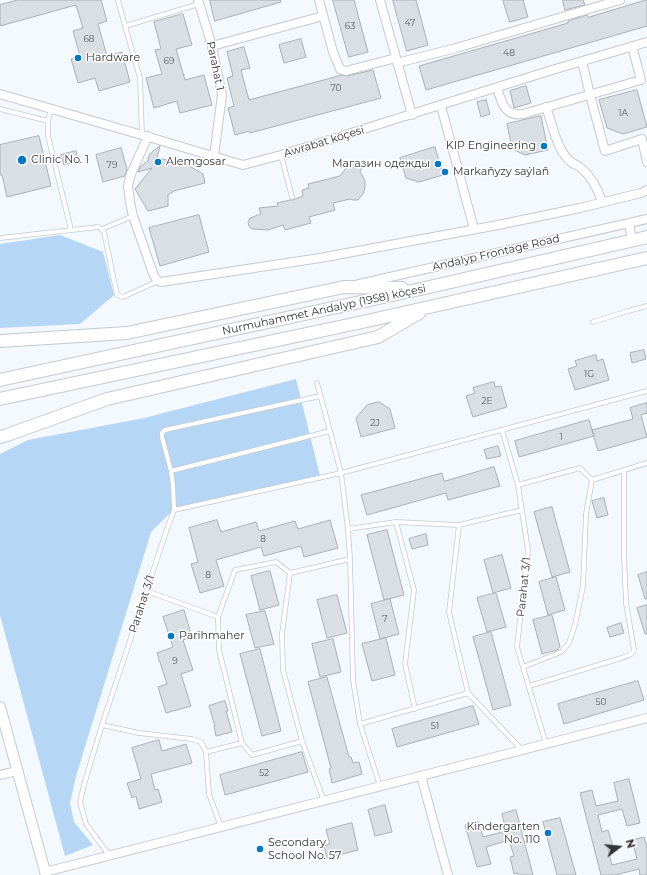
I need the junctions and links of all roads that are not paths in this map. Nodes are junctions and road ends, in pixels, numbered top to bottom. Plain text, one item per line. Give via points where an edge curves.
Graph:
1 (118, 0) edge
2 (319, 0) edge
3 (380, 0) edge
4 (620, 0) edge
5 (199, 2) edge
6 (323, 16) junction
7 (125, 26) junction
8 (647, 42) edge
9 (212, 46) junction
10 (632, 46) junction
11 (397, 61) junction
12 (582, 61) junction
13 (497, 88) junction
14 (0, 94) edge
15 (590, 95) junction
16 (441, 106) junction
17 (546, 107) junction
18 (0, 109) edge
19 (52, 109) junction
20 (412, 115) junction
21 (48, 122) junction
22 (145, 135) junction
23 (281, 155) junction
24 (214, 156) junction
25 (647, 162) edge
26 (647, 190) edge
27 (292, 197) dead end
28 (602, 202) junction
29 (133, 216) junction
30 (647, 219) edge
31 (629, 223) junction
32 (102, 229) junction
33 (474, 229) junction
34 (72, 230) junction
35 (647, 237) edge
36 (0, 238) edge
37 (632, 240) junction
38 (647, 258) edge
39 (158, 281) junction
40 (344, 287) junction
41 (425, 288) junction
42 (647, 306) edge
43 (430, 307) junction
44 (593, 322) dead end
45 (0, 341) edge
46 (0, 380) edge
47 (317, 383) dead end
48 (647, 391) edge
49 (320, 396) junction
50 (0, 399) edge
51 (502, 430) junction
52 (330, 431) junction
53 (2, 438) edge
54 (647, 463) edge
55 (624, 470) junction
56 (171, 471) junction
57 (341, 473) junction
58 (592, 480) junction
59 (518, 485) junction
60 (174, 510) junction
61 (522, 510) junction
62 (396, 522) junction
63 (459, 525) junction
64 (348, 529) junction
65 (350, 559) junction
66 (290, 573) junction
67 (147, 591) junction
68 (218, 617) junction
69 (523, 667) junction
70 (529, 686) junction
71 (468, 693) junction
72 (0, 707) edge
73 (415, 709) junction
74 (647, 718) edge
75 (360, 724) junction
76 (102, 725) junction
77 (302, 741) junction
78 (242, 743) junction
79 (546, 744) junction
80 (522, 750) junction
81 (206, 752) junction
82 (17, 771) junction
83 (0, 775) edge
84 (421, 776) junction
85 (380, 786) junction
86 (324, 800) junction
87 (221, 827) junction
88 (110, 855) junction
89 (45, 874) edge
90 (448, 875) edge

1 - 7 lane
2 - 6 street
3 - 11 street
4 - 11 street via 456,48
5 - 7 lane
5 - 9 street, Parahat 1
6 - 9 street
6 - 11 street via 340,69 346,72
7 - 22 lane via 140,78
8 - 10 street, Awrabat köçesi
9 - 24 street, Parahat 1 via 222,95
10 - 12 street, Awrabat köçesi
10 - 15 street via 641,80
11 - 20 street
12 - 13 street, Awrabat köçesi
12 - 15 street
13 - 16 street, Awrabat köçesi
13 - 17 street via 504,106 513,114 523,114
14 - 19 street, Awrabat köçesi
15 - 17 street
15 - 25 street via 605,151 642,139
16 - 20 street, Awrabat köçesi
16 - 33 street
17 - 28 street via 559,146 568,159 589,175
18 - 21 lane
19 - 21 lane
19 - 22 street, Awrabat köçesi
20 - 23 street, Awrabat köçesi
21 - 34 lane via 48,136
22 - 24 street, Awrabat köçesi
22 - 29 street via 128,186
23 - 24 street, Awrabat köçesi via 243,165
23 - 27 lane
26 - 28 street
28 - 33 street
29 - 32 lane
29 - 39 street
30 - 31 street, Andalyp Frontage Road
31 - 37 street
31 - 40 street, Andalyp Frontage Road
32 - 34 lane via 96,227
32 - 39 lane via 118,295 123,297
33 - 39 street via 320,258
34 - 36 lane
35 - 37 main road, Nurmuhammet Andalyp (1958) köçesi
37 - 41 main road, Nurmuhammet Andalyp (1958) köçesi
38 - 43 main road, Nurmuhammet Andalyp (1958) köçesi
40 - 41 main road
40 - 45 main road via 127,333
41 - 46 main road, Nurmuhammet Andalyp (1958) köçesi
42 - 44 lane
43 - 50 main road, Nurmuhammet Andalyp (1958) köçesi
43 - 53 main road via 378,336 107,399
47 - 49 lane
48 - 51 lane
49 - 52 lane
49 - 56 lane via 165,430 162,437
51 - 57 lane
51 - 59 lane, Parahat 3/1
52 - 56 lane
52 - 57 lane
54 - 55 lane
55 - 58 lane
55 - 70 lane via 626,603 633,653 618,660
56 - 60 lane
57 - 60 lane
57 - 64 lane
58 - 59 lane via 580,468
58 - 69 lane via 586,514 583,586 569,643 560,652
59 - 61 lane, Parahat 3/1
60 - 67 lane, Parahat 3/1
61 - 63 lane
61 - 69 lane, Parahat 3/1 via 528,550 517,647
62 - 63 lane
62 - 64 lane
62 - 73 lane via 414,590 405,664
63 - 71 lane via 449,612
64 - 65 lane
65 - 66 lane
65 - 75 lane via 353,680
66 - 68 lane via 276,562 235,570
66 - 77 lane via 282,634 283,670
67 - 68 lane
67 - 76 lane, Parahat 3/1
68 - 78 lane via 219,650
69 - 70 lane, Parahat 3/1
70 - 79 lane, Parahat 3/1
71 - 73 lane
71 - 80 lane
72 - 82 street
73 - 75 lane
74 - 79 street
75 - 85 lane
76 - 81 lane via 139,733 192,739 201,742
76 - 88 lane, Parahat 3/1 via 80,802 86,824
77 - 78 lane via 252,755
77 - 86 lane
78 - 81 lane
79 - 80 street
80 - 84 street
81 - 87 lane via 209,794
82 - 83 street
82 - 89 street
84 - 85 street
84 - 90 street
85 - 86 street
86 - 87 street
87 - 88 street
88 - 89 street

